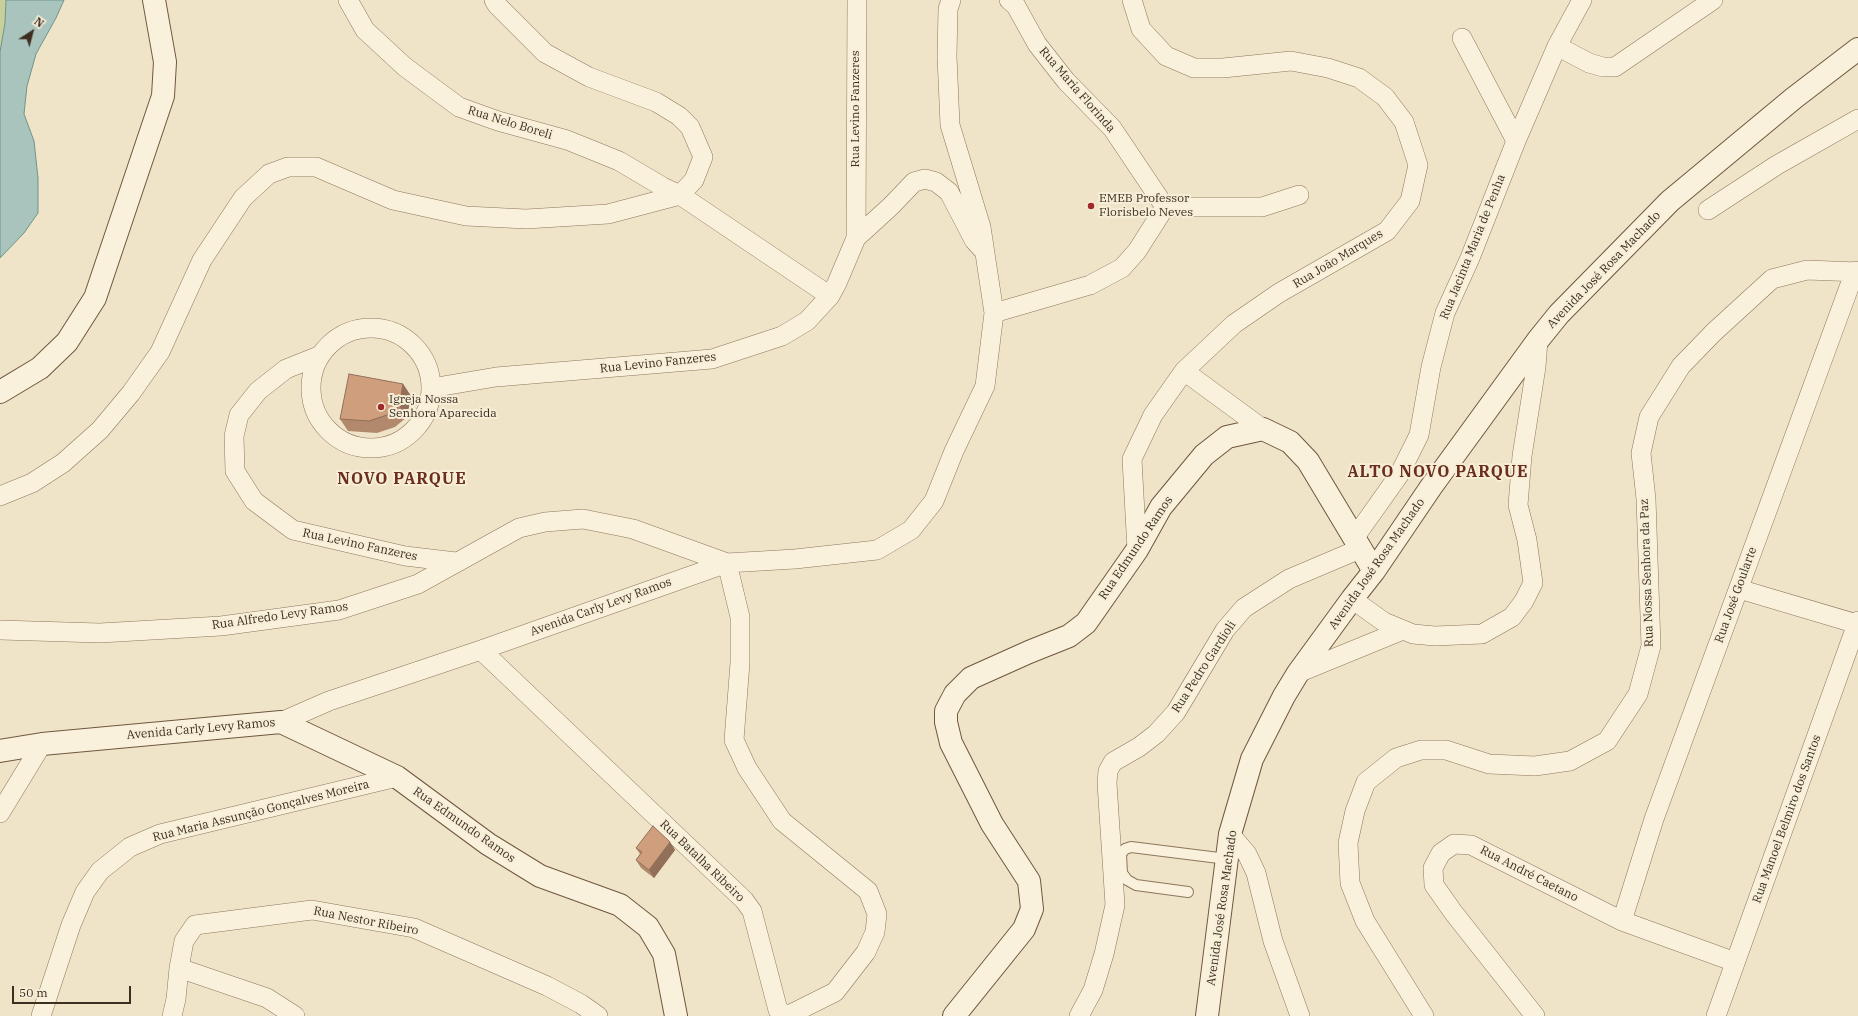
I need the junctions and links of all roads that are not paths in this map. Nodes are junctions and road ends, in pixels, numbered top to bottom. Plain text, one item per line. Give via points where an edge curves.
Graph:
1 (154, 0) edge
2 (348, 0) edge
3 (494, 0) edge
4 (857, 0) edge
5 (951, 0) edge
6 (1009, 0) edge
7 (1132, 0) edge
8 (1582, 0) edge
9 (1713, 0) edge
10 (1462, 38) dead end
11 (1557, 46) junction
12 (1858, 50) edge
13 (1858, 120) edge
14 (1516, 141) junction
15 (680, 195) junction
16 (1299, 195) dead end
17 (1165, 207) junction
18 (1708, 210) dead end
19 (856, 238) junction
20 (985, 251) junction
21 (1856, 271) edge
22 (830, 296) junction
23 (994, 313) junction
24 (1538, 340) junction
25 (321, 355) junction
26 (1184, 370) junction
27 (431, 388) junction
28 (0, 392) edge
29 (1263, 429) junction
30 (0, 496) edge
31 (1358, 543) junction
32 (1137, 550) junction
33 (456, 562) junction
34 (727, 562) junction
35 (1374, 571) junction
36 (1739, 588) junction
37 (1352, 599) junction
38 (1858, 622) edge
39 (0, 630) edge
40 (1404, 630) junction
41 (481, 650) junction
42 (1298, 673) junction
43 (281, 722) junction
44 (42, 744) junction
45 (0, 751) edge
46 (397, 778) junction
47 (0, 813) edge
48 (1230, 834) junction
49 (1227, 859) junction
50 (1188, 892) dead end
51 (1622, 921) junction
52 (1735, 962) junction
53 (179, 968) junction
54 (174, 1008) edge
55 (41, 1016) edge
56 (295, 1016) edge
57 (598, 1016) edge
58 (676, 1016) edge
59 (954, 1016) edge
60 (1079, 1016) edge
61 (1207, 1016) edge
62 (1300, 1016) edge
63 (1424, 1016) edge
64 (1535, 1016) edge
65 (1716, 1016) edge

1 - 28 street via 165,62 163,96 95,298 67,342 40,368
2 - 15 street, Rua Nelo Boreli via 365,30 404,67 459,107 498,122 567,140 618,161
3 - 15 street via 545,53 589,76 656,102 679,116 690,128 702,157 694,180
4 - 19 street, Rua Levino Fanzeres
5 - 20 street via 948,8 947,56 950,125 981,227
6 - 17 street, Rua Maria Florinda via 1016,6 1036,44 1112,128
7 - 26 street, Rua João Marques via 1141,29 1166,56 1194,68 1223,68 1291,61 1328,68 1359,78 1385,97 1404,122 1418,165 1410,201 1387,231 1279,293 1234,324
8 - 11 street, Rua Jacinta Maria de Penha
9 - 11 street via 1615,67 1589,63
10 - 14 street
11 - 14 street, Rua Jacinta Maria de Penha
12 - 24 street, Avenida José Rosa Machado via 1794,98 1670,201 1559,314
13 - 18 street via 1777,165
14 - 31 street, Rua Jacinta Maria de Penha via 1470,258 1445,313 1431,367 1419,434 1399,475
15 - 22 street, Rua Nelo Boreli
15 - 30 street via 608,214 526,219 481,217 393,200 316,167 288,167 269,174 243,198 202,260 160,352 100,430 63,463 39,479
16 - 17 street via 1262,207
17 - 23 street via 1137,251 1122,268 1090,285
19 - 20 street via 914,182 925,178 936,182 949,192 974,240
19 - 22 street, Rua Levino Fanzeres
20 - 23 street, Avenida Carly Levy Ramos
21 - 36 street, Rua José Goularte
21 - 63 street, Rua Nossa Senhora da Paz via 1807,270 1772,279 1681,366 1650,417 1641,453 1646,499 1651,646 1638,694 1607,741 1570,761 1535,766 1490,764 1446,750 1421,750 1396,758 1366,782 1355,810 1348,843 1350,883 1365,921
22 - 27 street, Rua Levino Fanzeres via 807,321 782,336 712,359 496,377
23 - 34 street, Avenida Carly Levy Ramos via 985,386 934,501 910,530 877,550 795,559
24 - 35 street, Avenida José Rosa Machado via 1431,487
24 - 40 street via 1518,505 1527,540 1533,583 1512,617 1482,634 1435,636 1413,634
25 - 27 street via 330,344 346,333 365,328 385,330 403,337 418,351 428,368
25 - 27 street via 311,378 311,398 318,417 330,432 347,443 366,448 386,446 404,438 418,425 428,408
25 - 33 street, Rua Levino Fanzeres via 286,369 258,391 239,415 234,436 235,471 254,501 293,530 405,556
26 - 29 street
26 - 32 street, Rua João Marques via 1153,414 1132,459
29 - 31 street via 1290,442 1308,461
29 - 32 street, Rua Edmundo Ramos via 1226,437 1204,455 1161,507
31 - 35 street
31 - 60 street, Rua Pedro Gardioli via 1289,579 1244,608 1225,630 1176,712 1145,743 1113,762 1108,771 1107,783 1115,905 1093,990
32 - 59 street, Rua Edmundo Ramos via 1086,623 1068,636 971,678 955,694 946,711 951,743 992,824 1029,881 1032,908 1024,929
33 - 34 street, Rua Alfredo Levy Ramos via 519,528 545,522 583,519 633,529
33 - 39 street, Rua Alfredo Levy Ramos via 418,584 339,610 221,626 100,633
34 - 41 street, Avenida Carly Levy Ramos
34 - 41 street, Rua Batalha Ribeiro via 740,617 740,663 734,740 747,768 782,821 868,891 877,914 875,932 866,952 835,992 791,1014 784,1014 778,1010 752,911 744,900
35 - 37 street, Avenida José Rosa Machado
36 - 38 street
36 - 51 street, Rua José Goularte via 1654,819
37 - 40 street via 1384,622
37 - 42 street, Avenida José Rosa Machado
38 - 52 street, Rua Manoel Belmiro dos Santos
40 - 42 street
41 - 43 street, Avenida Carly Levy Ramos via 329,701
42 - 48 street, Avenida José Rosa Machado via 1252,759
43 - 44 street, Avenida Carly Levy Ramos
43 - 46 street, Rua Edmundo Ramos
44 - 45 street, Avenida Carly Levy Ramos
44 - 47 street
46 - 55 street, Rua Maria Assunção Gonçalves Moreira via 160,834 130,847 100,871 85,892
46 - 58 street, Rua Edmundo Ramos via 488,844 540,876 620,905 648,927 664,954
48 - 49 street, Avenida José Rosa Machado
48 - 62 street via 1247,854 1256,873 1273,941
49 - 50 lane via 1132,847 1125,849 1122,854 1122,872 1127,880 1136,885
49 - 61 street, Avenida José Rosa Machado
51 - 52 street, Rua André Caetano
51 - 64 street, Rua André Caetano via 1471,845 1454,844 1441,853 1433,868 1434,885
52 - 65 street, Rua Manoel Belmiro dos Santos
53 - 54 street, Rua Nestor Ribeiro
53 - 56 street via 268,998
53 - 57 street, Rua Nestor Ribeiro via 184,941 195,925 312,910 414,928 547,986

